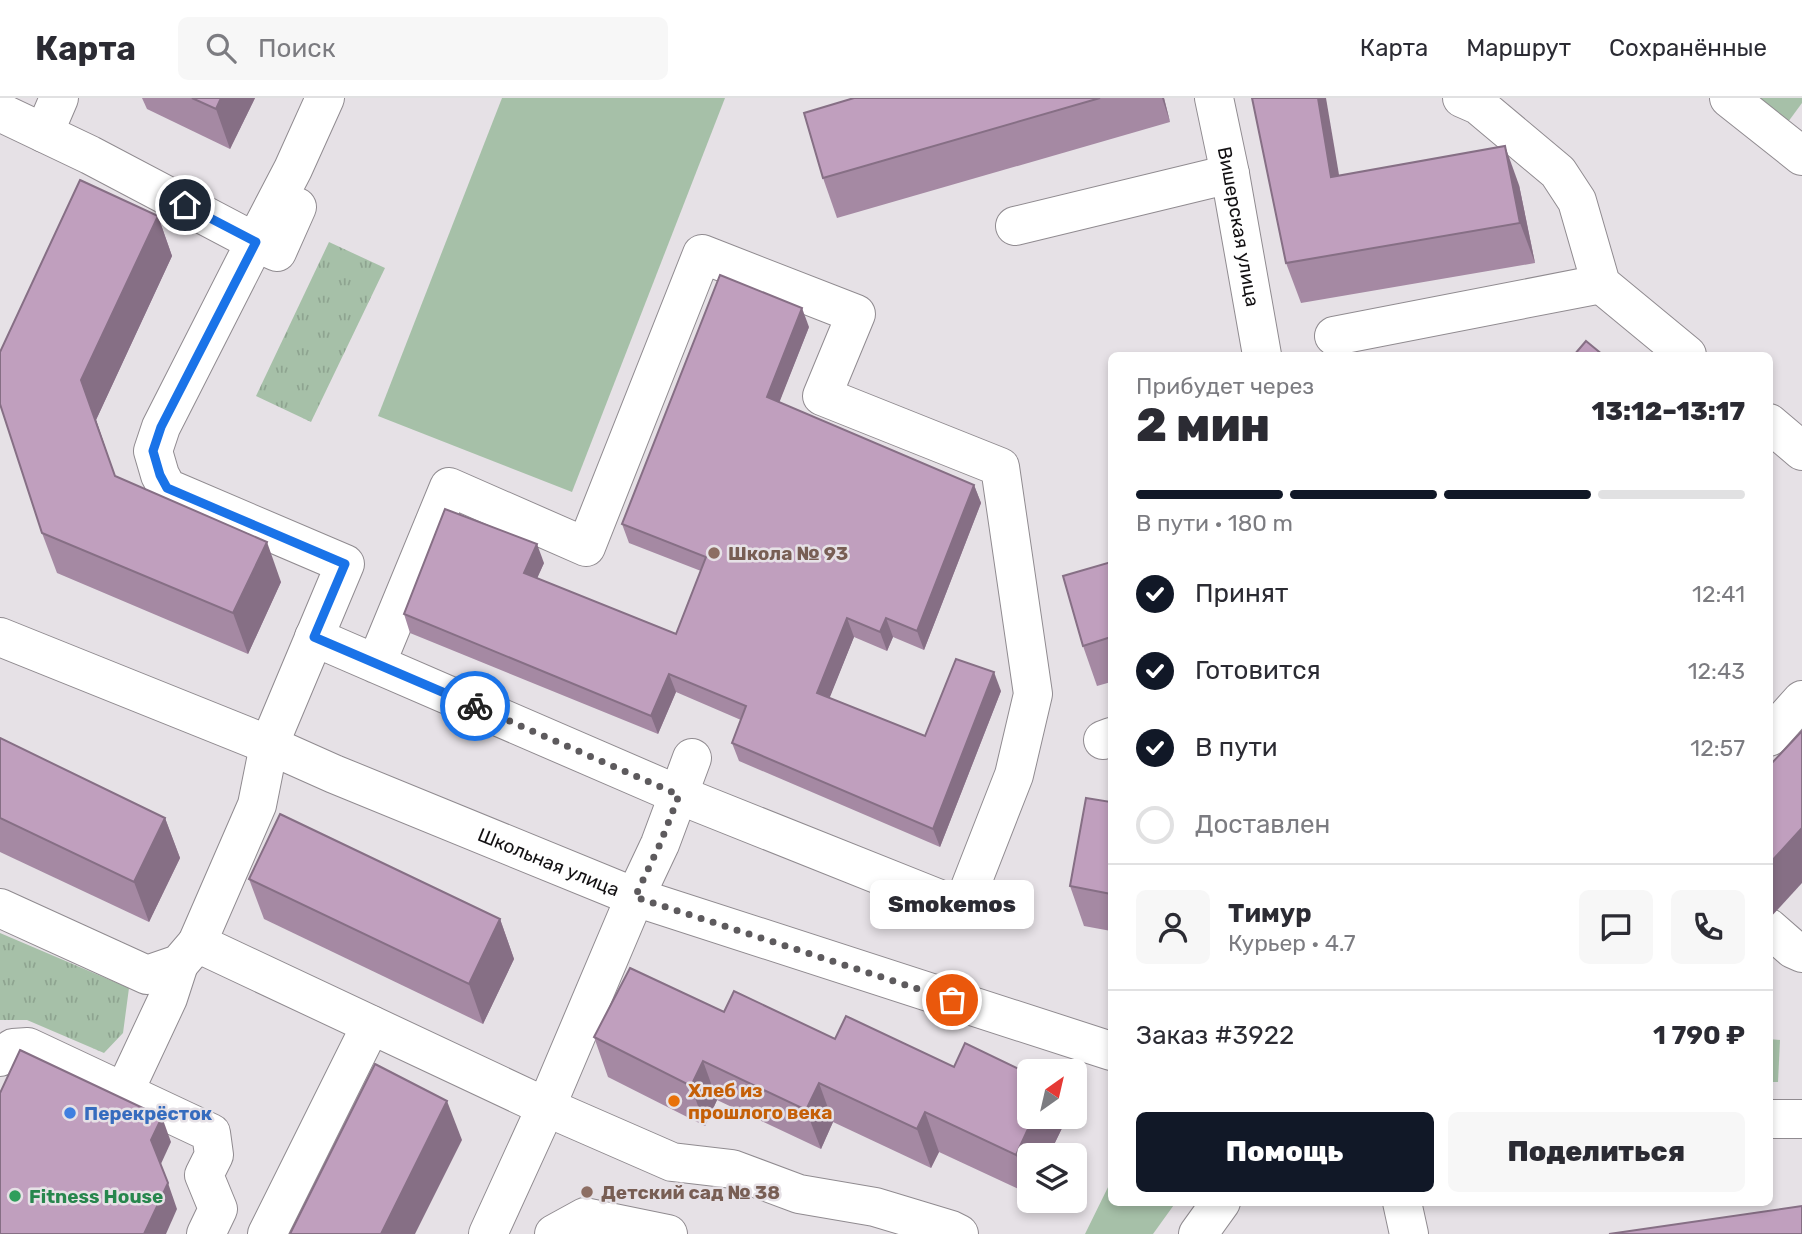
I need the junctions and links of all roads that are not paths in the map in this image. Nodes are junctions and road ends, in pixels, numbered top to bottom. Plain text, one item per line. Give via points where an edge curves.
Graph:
1 (59, 98) edge
2 (325, 98) edge
3 (1214, 98) edge
4 (1729, 98) edge
5 (1475, 100) edge
6 (6, 113) edge
7 (44, 133) junction
8 (1802, 156) edge
9 (1230, 174) junction
10 (297, 207) dead end
11 (1015, 226) dead end
12 (256, 242) junction
13 (1601, 285) junction
14 (1334, 336) dead end
15 (1261, 352) edge
16 (1683, 352) edge
17 (1773, 426) edge
18 (1802, 451) edge
19 (0, 637) edge
20 (314, 637) junction
21 (376, 664) junction
22 (1802, 700) edge
23 (1773, 733) edge
24 (269, 745) junction
25 (692, 758) dead end
26 (679, 795) junction
27 (635, 897) junction
28 (0, 908) edge
29 (1773, 932) edge
30 (188, 953) junction
31 (1802, 953) edge
32 (371, 1025) junction
33 (1108, 1050) edge
34 (0, 1057) edge
35 (124, 1092) junction
36 (546, 1107) junction
37 (1773, 1119) edge
38 (1802, 1119) edge
39 (1218, 1206) edge
40 (1403, 1206) edge
41 (206, 1234) edge
42 (267, 1234) edge
43 (488, 1234) edge
44 (554, 1234) edge
45 (668, 1234) edge
46 (960, 1234) edge
47 (1198, 1234) edge
48 (1409, 1234) edge

1 - 7 street
2 - 12 street
3 - 9 street, Вишерская улица
4 - 8 street
5 - 13 street via 1558,172 1577,201
6 - 7 street
7 - 12 street
9 - 11 street
9 - 15 street, Вишерская улица
10 - 12 street via 277,252
12 - 20 street via 153,451 167,488 345,564
13 - 14 street
13 - 16 street
17 - 18 street
19 - 24 street, Школьная улица
20 - 21 street
20 - 24 street
21 - 26 street
21 - 26 street via 449,487 586,547 702,254 856,314 822,396 1000,467 1033,694 1014,775 962,908
22 - 23 street
24 - 27 street, Школьная улица
24 - 30 street via 257,805
25 - 26 street
26 - 27 street
27 - 33 street, Школьная улица
27 - 36 street
28 - 30 street via 147,975
29 - 31 street
30 - 32 street
30 - 35 street
32 - 36 street
32 - 42 street
34 - 35 street via 13,1048 28,1047
35 - 41 street via 211,1133 214,1155 204,1175 218,1209
36 - 43 street
36 - 46 street via 672,1162 732,1169 799,1194 875,1207
37 - 38 street
39 - 47 street
40 - 48 street
44 - 45 street via 585,1217

